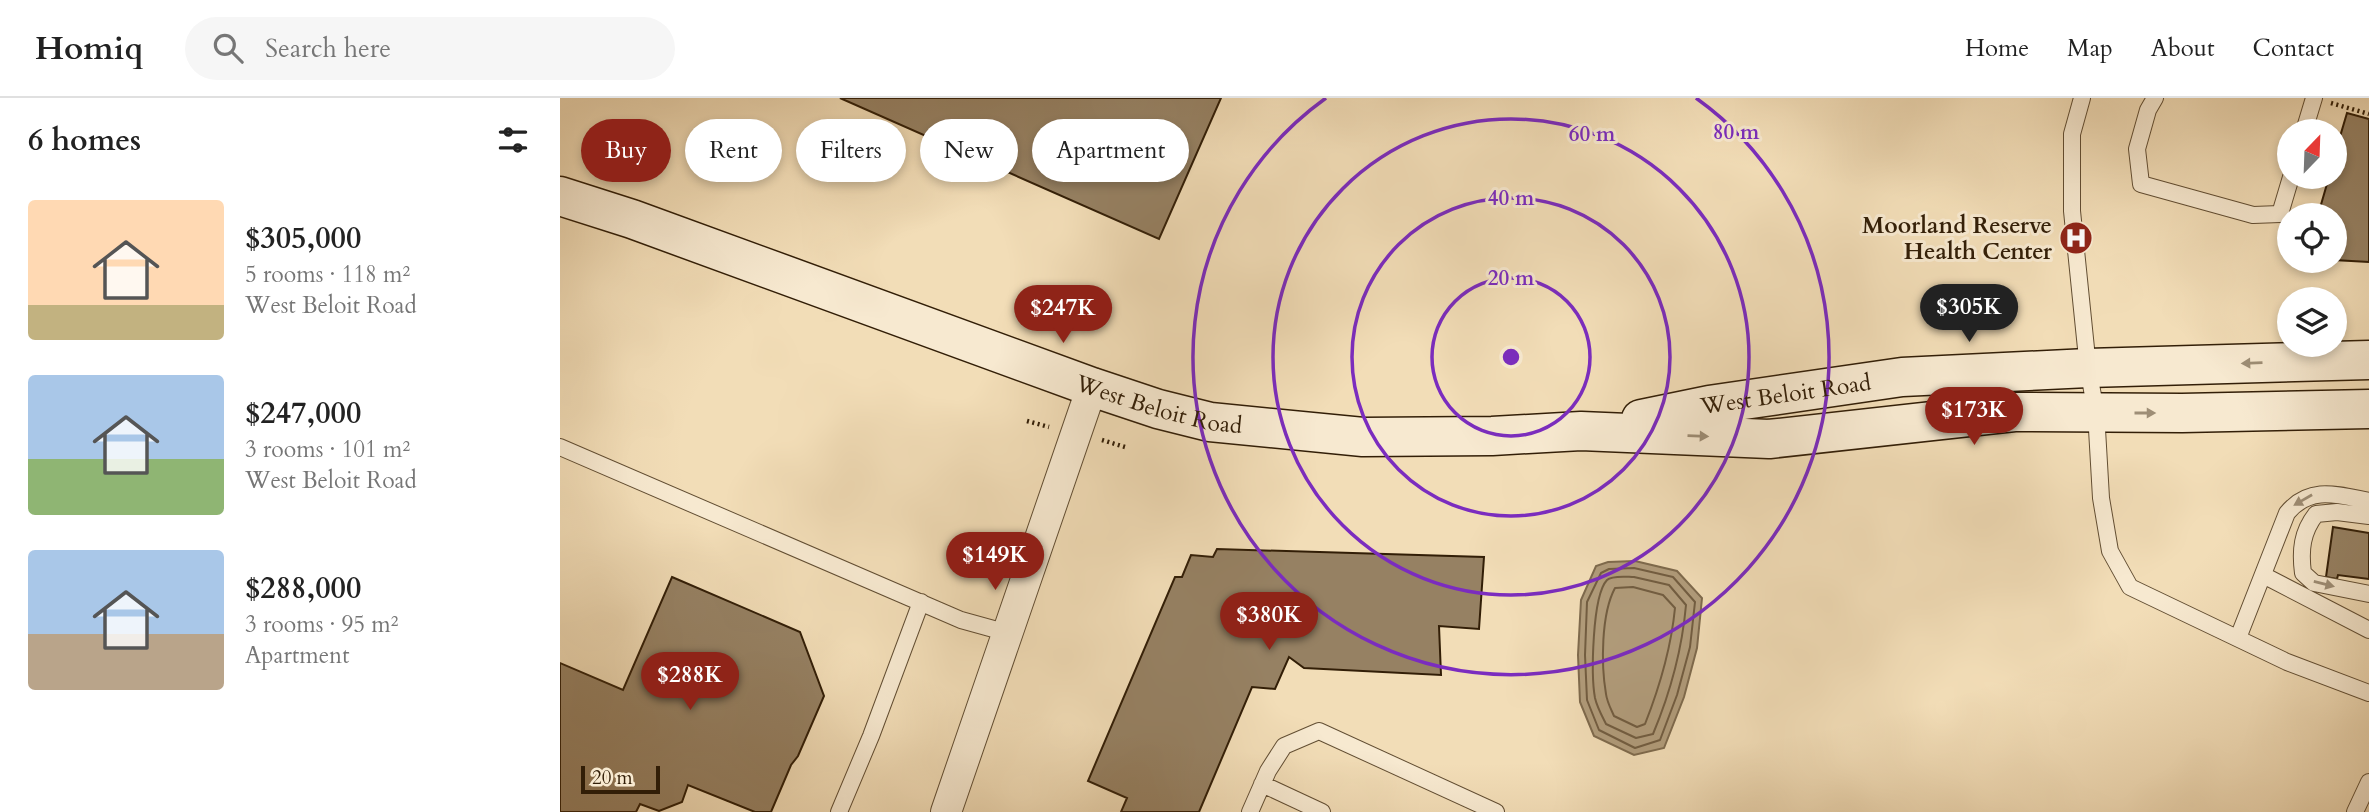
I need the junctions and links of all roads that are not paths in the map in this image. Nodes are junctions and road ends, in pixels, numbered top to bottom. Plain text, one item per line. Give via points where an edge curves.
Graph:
1 (2082, 98) edge
2 (2155, 98) edge
3 (2314, 98) edge
4 (2308, 119) edge
5 (2287, 189) edge
6 (560, 196) edge
7 (2369, 360) edge
8 (2088, 368) junction
9 (1092, 387) junction
10 (2369, 408) edge
11 (2096, 412) junction
12 (1581, 431) junction
13 (560, 447) edge
14 (2369, 501) edge
15 (2369, 516) edge
16 (2263, 575) junction
17 (2369, 594) edge
18 (921, 602) junction
19 (2369, 630) edge
20 (1008, 633) junction
21 (2238, 638) junction
22 (2369, 693) edge
23 (2369, 782) edge
24 (1262, 784) junction
25 (839, 812) edge
26 (946, 812) edge
27 (1250, 812) edge
28 (1322, 812) edge
29 (1496, 812) edge
30 (2355, 812) edge

1 - 8 lane via 2072,134 2073,211
2 - 5 lane via 2137,149 2141,184 2253,215 2280,214
3 - 4 lane
6 - 9 main road, West Beloit Road
7 -> 8 main road, West Beloit Road
8 - 11 lane
8 - 12 main road, West Beloit Road via 1902,377 1709,405
9 - 12 main road, West Beloit Road via 1210,422 1289,431 1363,437
9 - 20 street
11 -> 10 main road, West Beloit Road
12 -> 11 main road, West Beloit Road via 1769,439 2014,412
11 - 21 lane via 2101,498 2110,551 2130,587
13 - 18 lane
14 -> 16 lane via 2314,494 2297,502 2287,513
15 -> 17 lane via 2316,514 2300,550 2303,573 2314,583
16 - 19 lane
16 - 21 lane
18 - 20 lane via 961,620
18 - 25 lane
20 - 26 street
21 - 22 lane
23 - 30 lane
24 - 27 lane
24 - 28 lane
24 - 29 lane via 1284,746 1319,731

